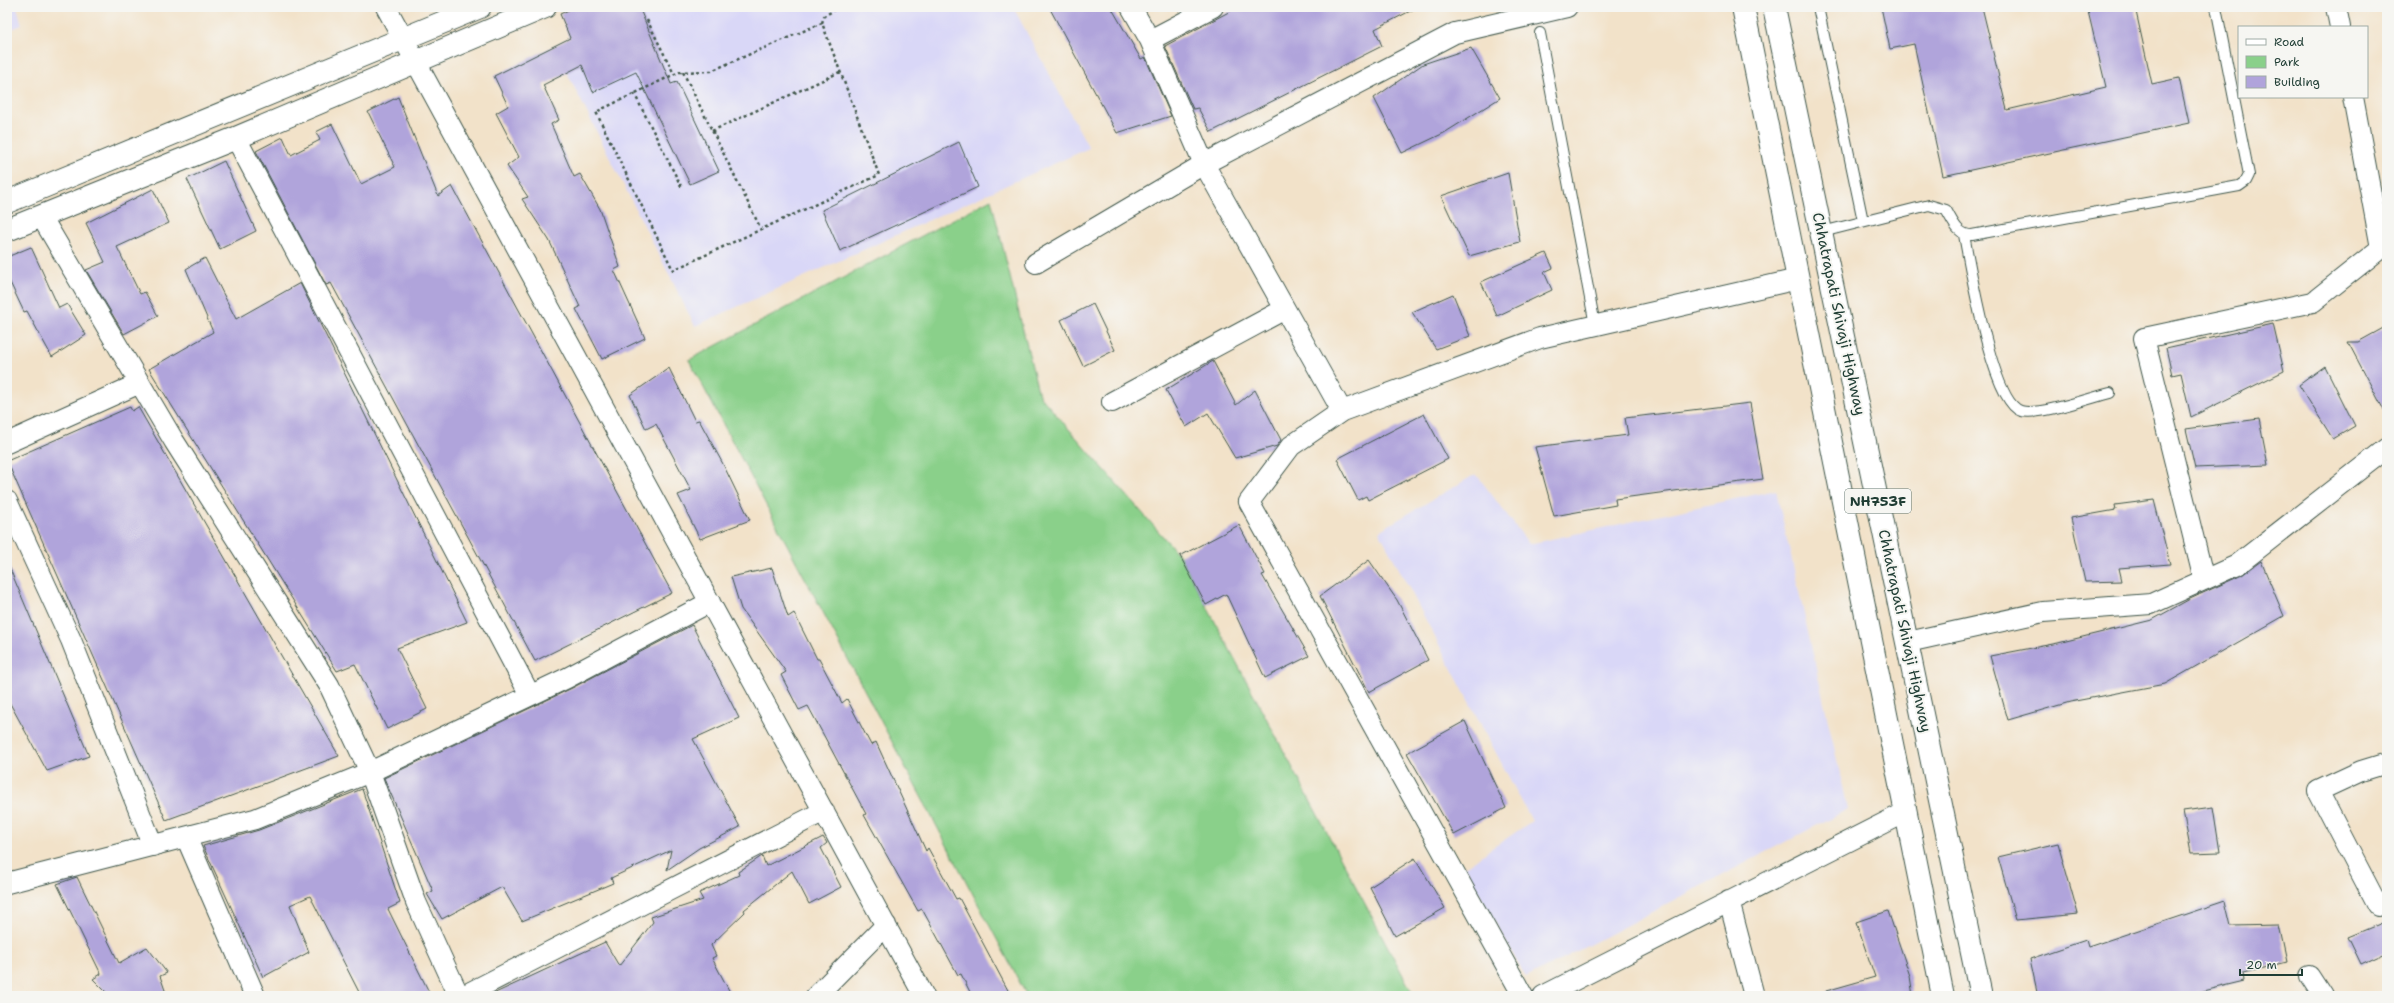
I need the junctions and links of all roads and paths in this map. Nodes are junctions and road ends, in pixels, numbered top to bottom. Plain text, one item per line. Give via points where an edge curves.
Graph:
1 (386, 7) edge
2 (480, 7) edge
3 (545, 7) edge
4 (840, 7) edge
5 (1131, 7) edge
6 (1213, 7) edge
7 (1567, 7) edge
8 (1743, 7) edge
9 (1774, 7) edge
10 (1818, 7) edge
11 (2216, 7) edge
12 (2336, 7) edge
13 (1532, 11) edge
14 (647, 20) dead end
15 (822, 23) junction
16 (2340, 26) edge
17 (1540, 34) dead end
18 (404, 39) junction
19 (1150, 40) junction
20 (417, 63) junction
21 (683, 72) junction
22 (840, 72) junction
23 (674, 74) junction
24 (634, 94) junction
25 (2353, 98) edge
26 (712, 131) junction
27 (236, 138) junction
28 (1204, 164) junction
29 (682, 188) dead end
30 (7, 202) edge
31 (41, 216) junction
32 (1863, 222) junction
33 (761, 229) junction
34 (7, 230) edge
35 (1822, 232) junction
36 (1964, 235) junction
37 (2384, 248) edge
38 (1036, 263) dead end
39 (1798, 279) junction
40 (1285, 309) junction
41 (1595, 326) junction
42 (140, 383) junction
43 (2110, 393) dead end
44 (1112, 402) dead end
45 (1342, 411) junction
46 (7, 444) edge
47 (2387, 448) edge
48 (7, 501) edge
49 (2204, 580) junction
50 (710, 602) junction
51 (1908, 642) junction
52 (530, 695) junction
53 (2387, 763) edge
54 (370, 772) junction
55 (824, 811) junction
56 (1906, 812) junction
57 (186, 837) junction
58 (153, 846) junction
59 (7, 883) edge
60 (1729, 901) junction
61 (2378, 906) dead end
62 (886, 925) junction
63 (2310, 976) dead end
64 (255, 996) edge
65 (459, 996) edge
66 (463, 996) edge
67 (816, 996) edge
68 (924, 996) edge
69 (1523, 996) edge
70 (1543, 996) edge
71 (1754, 996) edge
72 (1943, 996) edge
73 (1981, 996) edge
74 (2323, 996) edge

1 - 18 street
2 - 18 main road
3 - 20 main road
4 - 15 path via 824,16
5 - 19 street
6 - 19 street
7 - 13 street
8 - 39 main road, NH753F
9 - 35 main road, Chhatrapati Shivaji Highway / NH753F
10 - 32 lane
11 - 36 lane via 2248,175 2246,181 2239,186
12 - 16 street
13 - 28 street via 1455,33
14 - 23 path
15 - 21 path via 711,71
15 - 22 path
17 - 41 lane
18 - 20 street
18 - 30 main road
19 - 28 street
20 - 27 main road
20 - 50 street
21 - 23 path
21 - 26 path
22 - 26 path
22 - 33 path via 879,175
23 - 24 path
24 - 29 path
24 - 33 path via 596,112 673,270
25 - 37 street
26 - 33 path
27 - 31 main road
27 - 52 street
28 - 38 street
28 - 40 street
31 - 34 main road
31 - 42 street
32 - 35 lane
32 - 36 lane via 1929,205 1946,210
35 - 51 main road, Chhatrapati Shivaji Highway / NH753F
36 - 43 lane via 1986,344 2003,391 2013,407 2034,412
37 - 49 street via 2313,302 2144,338
39 - 41 street
39 - 56 main road, NH753F
40 - 44 street
40 - 45 street
41 - 45 street via 1540,338
42 - 46 street
42 - 54 street via 329,685
45 - 69 street via 1291,446 1249,502
47 - 49 street via 2237,564
48 - 58 street via 71,640
49 - 51 street via 2151,604 2043,612
50 - 52 street
50 - 55 street
51 - 73 main road, Chhatrapati Shivaji Highway / NH753F
52 - 54 street
53 - 61 street via 2361,771 2318,791
54 - 57 street via 256,819
54 - 65 street via 416,902
55 - 62 street
55 - 66 street
56 - 60 street
56 - 72 main road, NH753F
57 - 58 street
57 - 64 street
58 - 59 street
60 - 70 street
60 - 71 street
62 - 67 street
62 - 68 street
63 - 74 street

